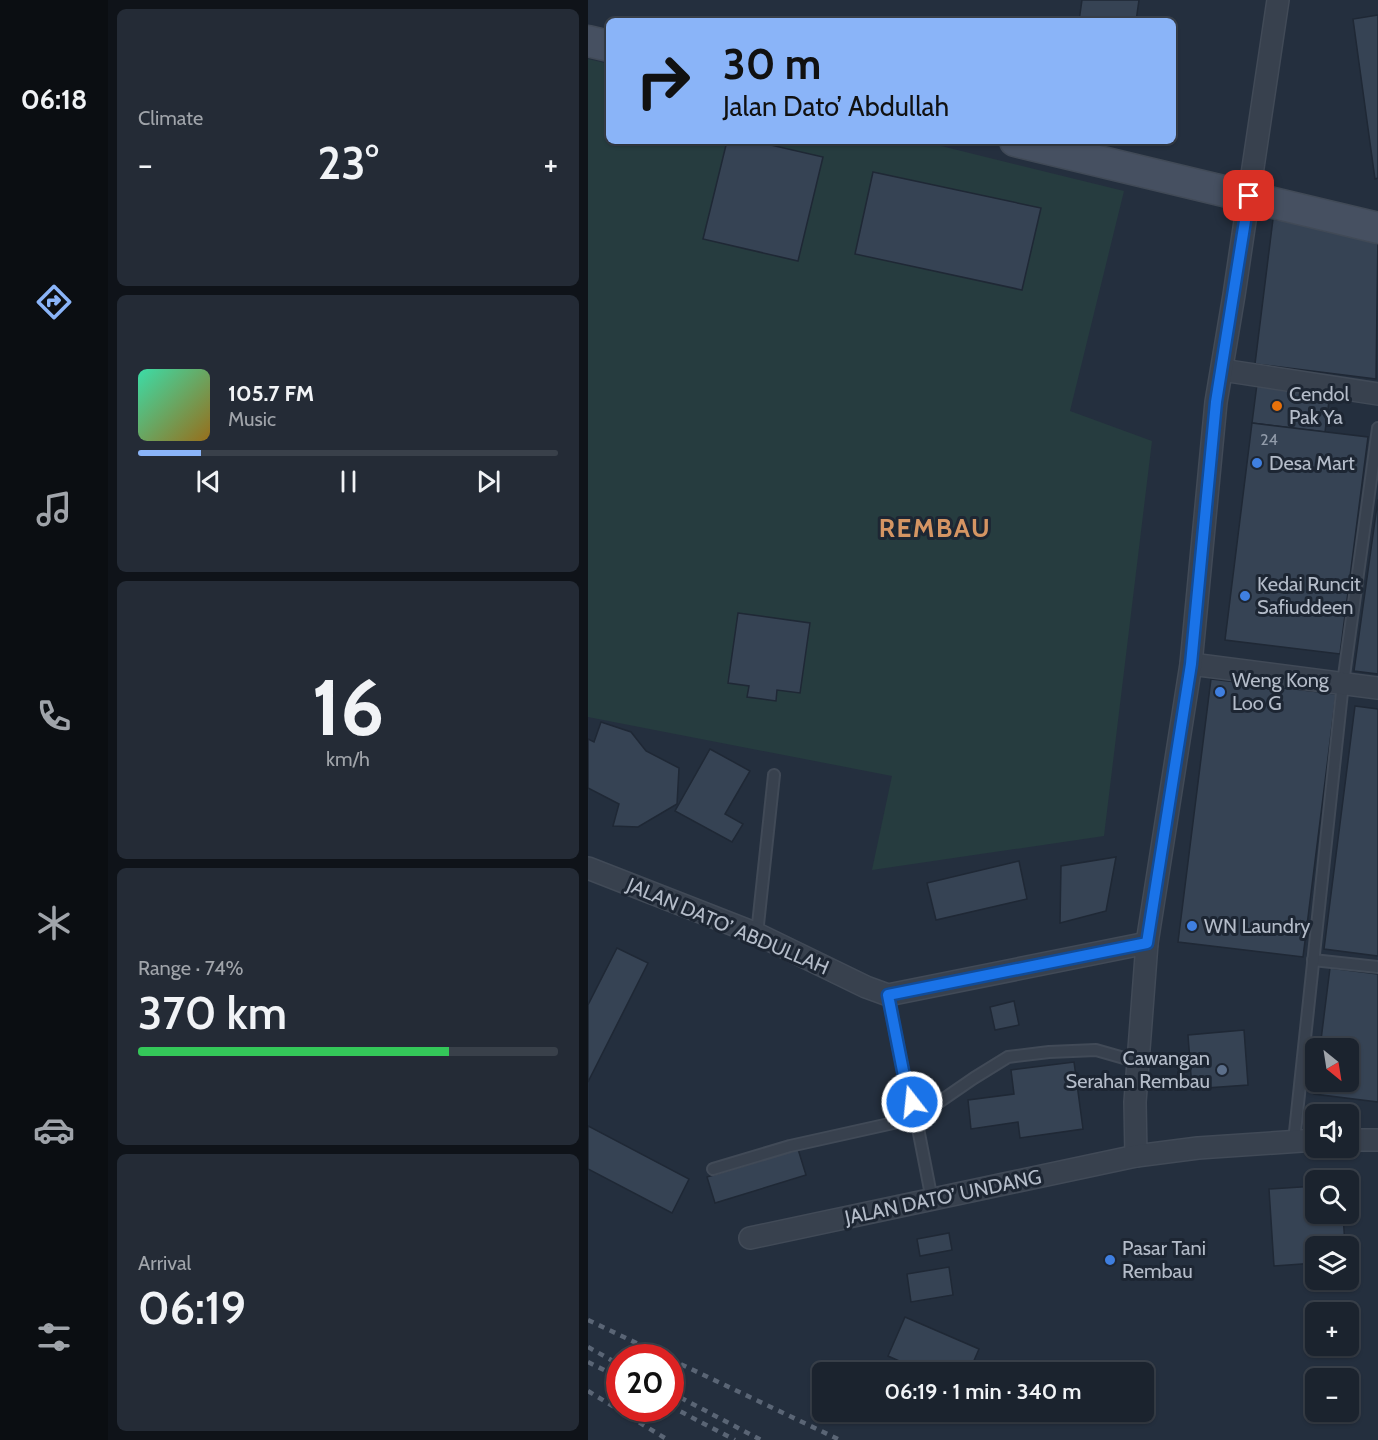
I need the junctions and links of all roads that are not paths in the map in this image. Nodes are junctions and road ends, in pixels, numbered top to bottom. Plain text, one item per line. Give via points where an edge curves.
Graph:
1 (1278, 0) edge
2 (588, 41) edge
3 (606, 45) edge
4 (1027, 144) edge
5 (1249, 196) junction
6 (1378, 228) edge
7 (1222, 370) junction
8 (1378, 394) edge
9 (1378, 428) edge
10 (1191, 664) junction
11 (1343, 683) junction
12 (1378, 688) edge
13 (774, 775) dead end
14 (588, 868) edge
15 (757, 934) junction
16 (1147, 943) junction
17 (1313, 960) junction
18 (1378, 967) edge
19 (888, 995) junction
20 (1138, 1062) junction
21 (916, 1118) junction
22 (1305, 1140) edge
23 (1359, 1140) edge
24 (1378, 1140) edge
25 (1294, 1141) junction
26 (1136, 1156) junction
27 (712, 1169) dead end
28 (932, 1200) junction
29 (750, 1238) dead end

1 - 5 street
2 - 3 street
4 - 5 street
5 - 6 street
5 - 7 street
7 - 8 street
7 - 10 street
9 - 11 lane
10 - 11 street
10 - 16 street
11 - 12 street
11 - 17 lane
13 - 15 lane
14 - 15 street, JALAN DATO’ ABDULLAH
15 - 19 street, JALAN DATO’ ABDULLAH
16 - 19 street
16 - 20 street
17 - 18 lane
17 - 25 lane
19 - 21 lane
20 - 21 lane via 1096,1050 1008,1057
20 - 26 street
21 - 27 lane via 790,1146
21 - 28 lane
22 - 25 street, JALAN DATO’ UNDANG
23 - 24 street
25 - 26 street, JALAN DATO’ UNDANG
26 - 28 street, JALAN DATO’ UNDANG
28 - 29 street, JALAN DATO’ UNDANG

